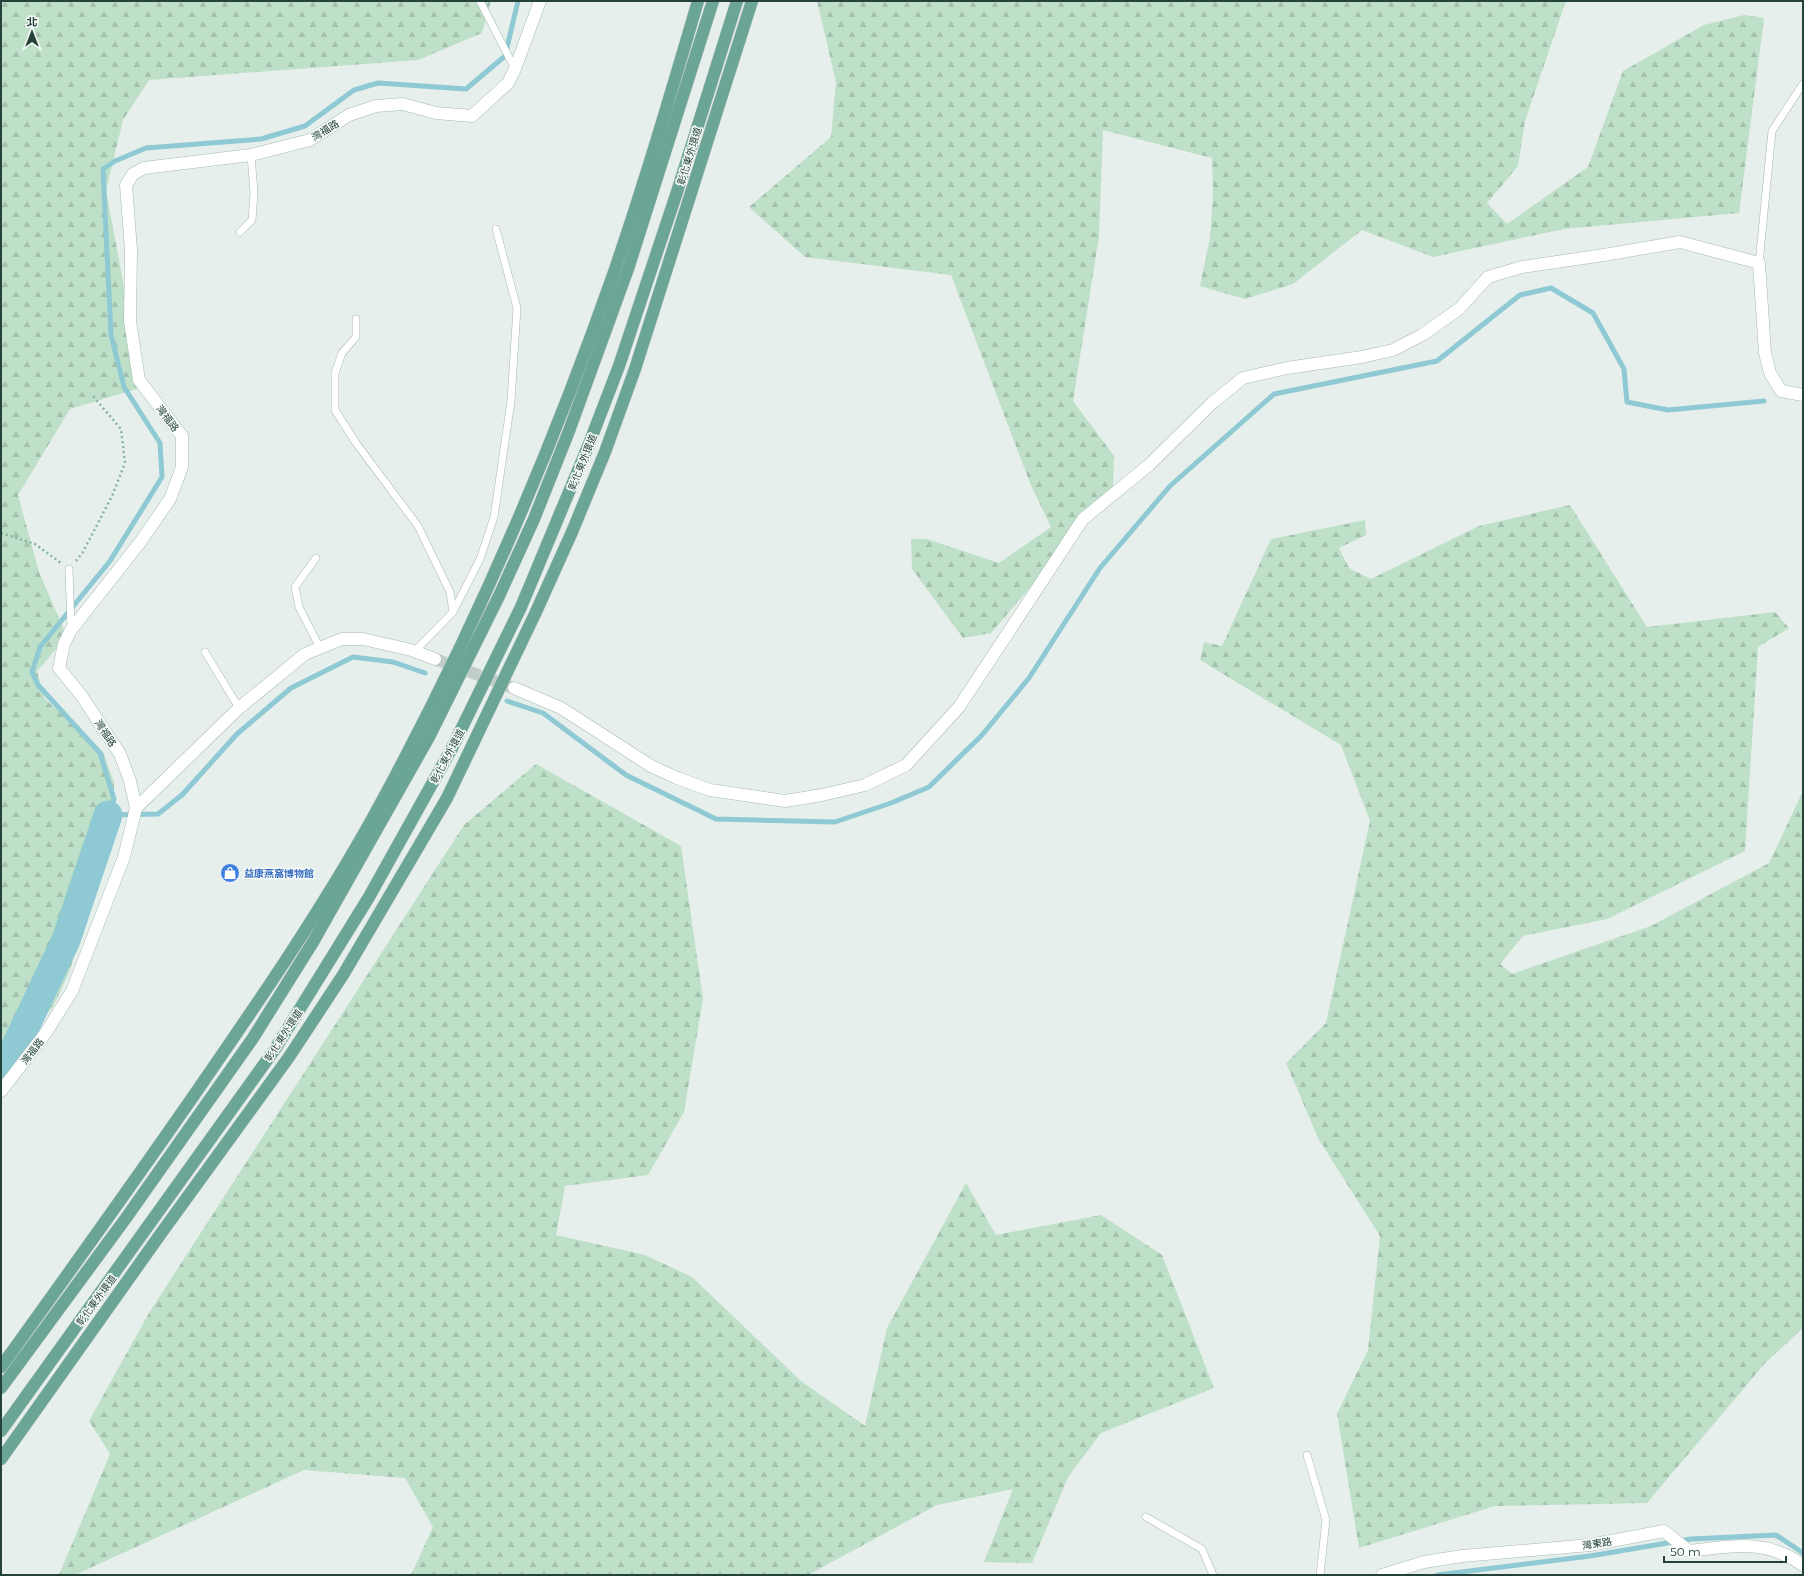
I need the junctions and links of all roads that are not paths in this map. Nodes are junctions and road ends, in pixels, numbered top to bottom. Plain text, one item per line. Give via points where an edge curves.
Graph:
1 (480, 1) edge
2 (540, 1) edge
3 (698, 1) edge
4 (713, 1) edge
5 (737, 1) edge
6 (752, 1) edge
7 (515, 68) junction
8 (1803, 84) edge
9 (251, 155) junction
10 (496, 229) dead end
11 (240, 232) dead end
12 (1760, 263) junction
13 (356, 319) dead end
14 (1803, 396) edge
15 (316, 558) dead end
16 (69, 569) road end
17 (453, 612) junction
18 (71, 630) junction
19 (320, 648) junction
20 (415, 651) junction
21 (205, 652) dead end
22 (435, 659) tunnel mouth
23 (514, 688) tunnel mouth
24 (239, 708) junction
25 (136, 808) junction
26 (1, 1091) edge
27 (1, 1367) edge
28 (1, 1388) edge
29 (1, 1431) edge
30 (1307, 1455) dead end
31 (1, 1459) edge
32 (1146, 1517) dead end
33 (1803, 1565) edge
34 (1213, 1575) edge
35 (1320, 1575) edge
36 (1382, 1575) edge

1 - 7 lane
2 - 7 street, 灣福路
3 - 27 main road via 638,197 584,354 522,512 487,591 418,732 370,822 310,924 124,1196
4 - 28 main road via 628,269 570,431 534,519 430,737 313,942 253,1038 126,1218
5 - 29 main road, 彰化東外環道 via 666,228 614,380 522,607 452,748 369,897 275,1049
6 - 31 main road via 635,369 604,452 538,607 447,798 343,975 289,1057
7 - 9 street, 灣福路 via 508,83 472,116 436,114 403,104 376,106 349,115 310,140
8 - 12 lane via 1772,131
9 - 11 lane via 254,193 252,220
9 - 18 street, 灣福路 via 144,168 133,174 126,185 131,250 130,321 139,380 182,436 182,466 170,499
10 - 17 lane via 518,308 510,401 494,517 480,559
12 - 14 street via 1765,353 1770,373 1781,391
12 - 23 street via 1680,242 1522,267 1488,277 1459,310 1422,336 1394,350 1243,378 1212,403 1149,465 1083,519 959,707 906,765 865,785 784,801 710,790 651,766 560,708
13 - 17 lane via 356,337 342,353 335,373 336,410 356,443 418,526 450,592
15 - 19 lane via 295,587 299,607
16 - 18 lane
17 - 20 lane
18 - 25 street, 灣福路 via 64,644 59,668 81,695 120,754
19 - 20 street via 342,639 363,639
19 - 24 street via 305,654
20 - 22 street
21 - 24 lane
24 - 25 street
25 - 26 street, 灣福路 via 124,857 72,992 45,1034
30 - 35 lane via 1326,1520
32 - 34 lane via 1202,1549
33 - 36 street, 灣東路 via 1777,1551 1750,1545 1689,1551 1664,1531 1590,1545 1462,1556 1424,1562

